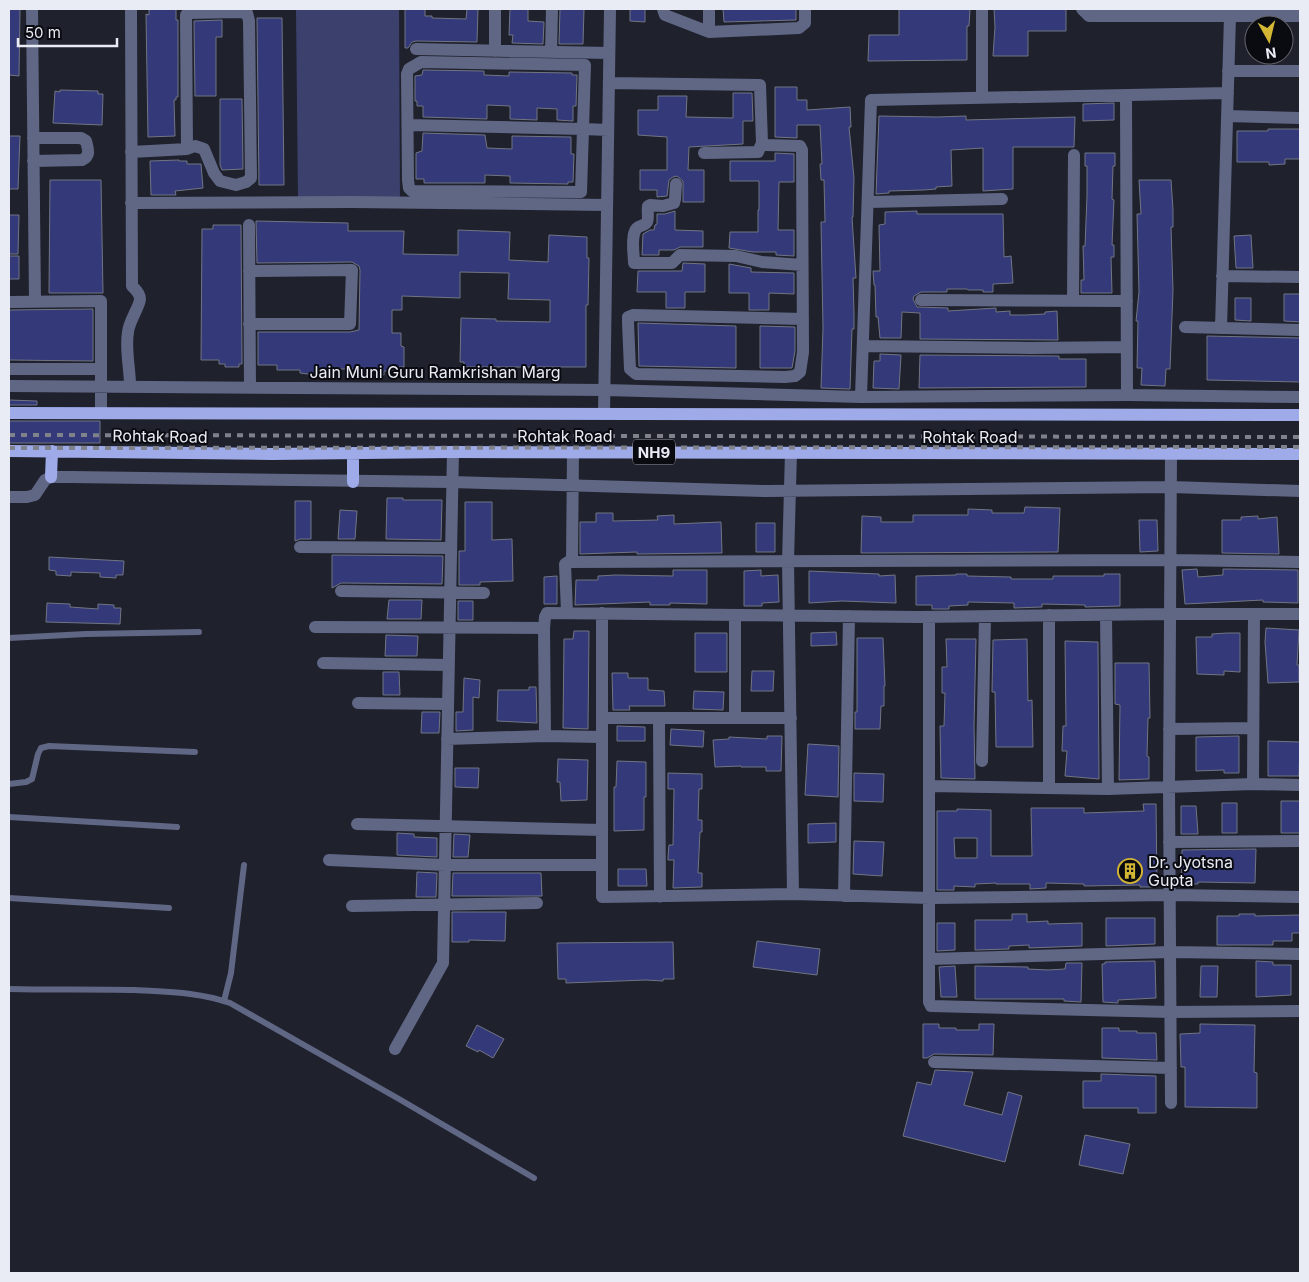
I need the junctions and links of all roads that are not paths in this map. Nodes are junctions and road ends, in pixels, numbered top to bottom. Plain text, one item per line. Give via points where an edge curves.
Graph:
1 (32, 9) edge
2 (131, 9) edge
3 (495, 9) edge
4 (552, 9) edge
5 (610, 9) edge
6 (662, 9) edge
7 (709, 9) edge
8 (805, 9) edge
9 (982, 9) edge
10 (1082, 9) edge
11 (1230, 16) junction
12 (1300, 16) edge
13 (709, 32) junction
14 (416, 49) dead end
15 (495, 51) junction
16 (551, 52) junction
17 (609, 53) junction
18 (1228, 71) junction
19 (1300, 71) edge
20 (609, 83) junction
21 (1228, 92) junction
22 (1126, 95) junction
23 (982, 98) junction
24 (1227, 116) junction
25 (1300, 118) edge
26 (408, 125) junction
27 (583, 129) junction
28 (608, 130) junction
29 (33, 138) junction
30 (762, 143) junction
31 (187, 149) junction
32 (131, 152) junction
33 (704, 153) dead end
34 (1074, 155) dead end
35 (33, 161) junction
36 (246, 182) junction
37 (676, 184) dead end
38 (1002, 199) dead end
39 (131, 202) junction
40 (248, 202) junction
41 (868, 202) junction
42 (607, 205) junction
43 (249, 225) dead end
44 (802, 265) junction
45 (249, 271) junction
46 (1222, 276) junction
47 (1300, 277) edge
48 (921, 300) dead end
49 (1073, 301) junction
50 (1127, 301) junction
51 (9, 302) edge
52 (35, 302) junction
53 (803, 319) junction
54 (249, 324) junction
55 (1185, 327) dead end
56 (1221, 328) junction
57 (1300, 330) edge
58 (863, 346) junction
59 (1127, 347) junction
60 (9, 369) edge
61 (101, 369) junction
62 (802, 369) junction
63 (9, 386) edge
64 (130, 386) junction
65 (101, 387) junction
66 (250, 387) junction
67 (605, 390) junction
68 (800, 395) junction
69 (1127, 395) junction
70 (861, 397) junction
71 (1300, 397) edge
72 (9, 413) edge
73 (101, 413) junction
74 (604, 414) junction
75 (1300, 415) edge
76 (9, 451) edge
77 (52, 451) junction
78 (453, 452) junction
79 (573, 452) junction
80 (791, 452) junction
81 (353, 453) junction
82 (1171, 453) junction
83 (1300, 454) edge
84 (51, 477) junction
85 (353, 482) junction
86 (452, 482) junction
87 (572, 486) junction
88 (1171, 487) junction
89 (790, 491) junction
90 (1300, 491) edge
91 (9, 497) edge
92 (300, 547) dead end
93 (450, 548) junction
94 (1170, 560) junction
95 (788, 561) junction
96 (572, 562) junction
97 (1300, 562) edge
98 (340, 591) dead end
99 (449, 593) junction
100 (484, 593) dead end
101 (567, 612) junction
102 (602, 613) junction
103 (1170, 614) junction
104 (1254, 614) junction
105 (1300, 614) edge
106 (735, 615) junction
107 (1106, 615) junction
108 (790, 616) junction
109 (849, 616) junction
110 (985, 616) junction
111 (1049, 616) junction
112 (929, 617) junction
113 (315, 627) dead end
114 (544, 628) junction
115 (449, 629) junction
116 (199, 632) dead end
117 (9, 638) edge
118 (323, 664) dead end
119 (448, 665) junction
120 (358, 703) dead end
121 (448, 704) junction
122 (602, 718) junction
123 (659, 718) junction
124 (735, 718) junction
125 (791, 718) junction
126 (1253, 728) junction
127 (1169, 729) junction
128 (545, 736) junction
129 (602, 737) junction
130 (447, 739) junction
131 (195, 752) dead end
132 (982, 761) dead end
133 (9, 784) edge
134 (1253, 784) junction
135 (1300, 785) edge
136 (930, 786) junction
137 (1049, 787) junction
138 (1169, 788) junction
139 (1108, 789) junction
140 (9, 817) edge
141 (357, 824) dead end
142 (445, 826) junction
143 (177, 827) dead end
144 (602, 830) junction
145 (1300, 841) edge
146 (1170, 842) junction
147 (329, 860) dead end
148 (244, 865) dead end
149 (444, 865) junction
150 (602, 865) junction
151 (793, 894) junction
152 (1170, 895) junction
153 (844, 896) junction
154 (660, 897) junction
155 (1300, 897) edge
156 (9, 898) edge
157 (930, 898) junction
158 (537, 903) dead end
159 (352, 906) dead end
160 (444, 906) junction
161 (169, 908) dead end
162 (1170, 952) junction
163 (1300, 954) edge
164 (930, 959) junction
165 (9, 989) edge
166 (224, 1001) junction
167 (1300, 1011) edge
168 (1170, 1012) junction
169 (394, 1049) dead end
170 (934, 1062) dead end
171 (1171, 1068) junction
172 (1171, 1103) dead end
173 (534, 1178) dead end

1 - 29 street
2 - 32 street
3 - 15 street
4 - 16 street
5 - 17 street
6 - 13 street via 665,15
7 - 13 street
8 - 13 street via 805,23 799,28
9 - 23 street
10 - 11 street via 1089,16
11 - 12 street
11 - 18 street
14 - 15 street
15 - 16 street
16 - 17 street
17 - 20 street
18 - 19 street
18 - 21 street
20 - 28 street
20 - 30 street via 760,85
21 - 22 street
21 - 24 street
22 - 23 street
22 - 50 street
23 - 41 street via 871,100
24 - 25 street
24 - 46 street
26 - 27 street
26 - 27 street via 408,180 412,190 581,192
26 - 27 street via 407,74 421,62 586,65
27 - 28 street
28 - 42 street
29 - 35 street
29 - 35 street via 80,138 86,141 89,154 82,160
30 - 33 street via 758,152
30 - 44 street via 801,148
31 - 32 street
31 - 36 street via 195,146 204,149 220,181
31 - 36 street via 186,15 247,13 250,21 252,178
32 - 39 street
34 - 49 street
35 - 52 street
36 - 40 street
37 - 44 street via 674,203 648,206 646,225 635,230 634,263 672,263 680,255 736,256
38 - 41 street
39 - 40 street
39 - 64 street via 132,286 140,300 128,329 126,347
40 - 42 street
41 - 58 street
42 - 67 street
43 - 45 street
44 - 53 street
45 - 54 street
45 - 54 street via 352,270 350,324
46 - 47 street
46 - 56 street
48 - 49 street
49 - 50 street
50 - 59 street
51 - 52 street
52 - 61 street via 101,301
53 - 62 street
53 - 62 street via 628,317 630,369 636,374 786,377 795,376
54 - 66 street
55 - 56 street
56 - 57 street
58 - 59 street
58 - 70 street
59 - 69 street
60 - 61 street
61 - 65 street
62 - 68 street
63 - 65 street, Jain Muni Guru Ramkrishan Marg
64 - 65 street, Jain Muni Guru Ramkrishan Marg
64 - 66 street, Jain Muni Guru Ramkrishan Marg
65 - 73 street
66 - 67 street, Jain Muni Guru Ramkrishan Marg
67 - 68 street, Jain Muni Guru Ramkrishan Marg
67 - 74 street
68 - 70 street, Jain Muni Guru Ramkrishan Marg
69 - 70 street, Jain Muni Guru Ramkrishan Marg
69 - 71 street, Jain Muni Guru Ramkrishan Marg
72 - 73 main road, Rohtak Road
73 - 74 main road, Rohtak Road
74 - 75 main road, Rohtak Road
76 - 77 main road, Rohtak Road / NH9
77 - 81 main road, Rohtak Road / NH9
77 - 84 main road
78 - 79 main road, Rohtak Road / NH9
78 - 81 main road, Rohtak Road / NH9
78 - 86 street
79 - 80 main road, Rohtak Road / NH9
79 - 87 street
80 - 82 main road, Rohtak Road / NH9
80 - 89 street
81 - 85 main road
82 - 83 main road, Rohtak Road / NH9
82 - 88 street
84 - 85 street
84 - 91 street via 35,495
85 - 86 street
86 - 87 street
86 - 93 street
87 - 89 street
87 - 96 street
88 - 89 street
88 - 90 street
88 - 94 street
89 - 95 street
92 - 93 street
93 - 99 street
94 - 95 street
94 - 97 street
94 - 103 street
95 - 96 street
95 - 108 street
96 - 101 street via 565,564
98 - 99 street
99 - 100 street
99 - 115 street
101 - 102 street
101 - 114 street via 547,613
102 - 106 street
102 - 122 street
103 - 104 street
103 - 107 street
103 - 127 street
104 - 105 street
104 - 126 street
106 - 108 street
106 - 124 street
107 - 111 street
107 - 139 street
108 - 109 street
108 - 125 street
109 - 112 street
109 - 153 street
110 - 111 street
110 - 112 street
110 - 132 street
111 - 137 street
112 - 136 street
113 - 115 street
114 - 115 street
114 - 128 street
115 - 119 street
116 - 117 lane
118 - 119 street
119 - 121 street
120 - 121 street
121 - 130 street
122 - 123 street
122 - 129 street
123 - 124 street
123 - 154 street
124 - 125 street
125 - 151 street
126 - 127 street
126 - 134 street
127 - 138 street
128 - 129 street
128 - 130 street
129 - 144 street
130 - 142 street
131 - 133 lane via 48,746 41,748 38,754 32,780
134 - 135 street
134 - 138 street
136 - 137 street
136 - 157 street
137 - 139 street
138 - 139 street
138 - 146 street
140 - 143 lane
141 - 142 street
142 - 144 street
142 - 149 street
144 - 150 street
145 - 146 street
146 - 152 street
147 - 149 street
148 - 166 lane via 231,973
149 - 150 street
149 - 160 street
150 - 154 street via 602,898
151 - 153 street
151 - 154 street
152 - 155 street
152 - 157 street
152 - 162 street
153 - 157 street
156 - 161 lane
157 - 164 street
158 - 160 street
159 - 160 street
160 - 169 street via 442,964
162 - 163 street
162 - 164 street
162 - 168 street
164 - 168 street via 929,1002 933,1007
165 - 166 lane via 175,992
166 - 173 lane
167 - 168 street
168 - 171 street
170 - 171 street
171 - 172 street

